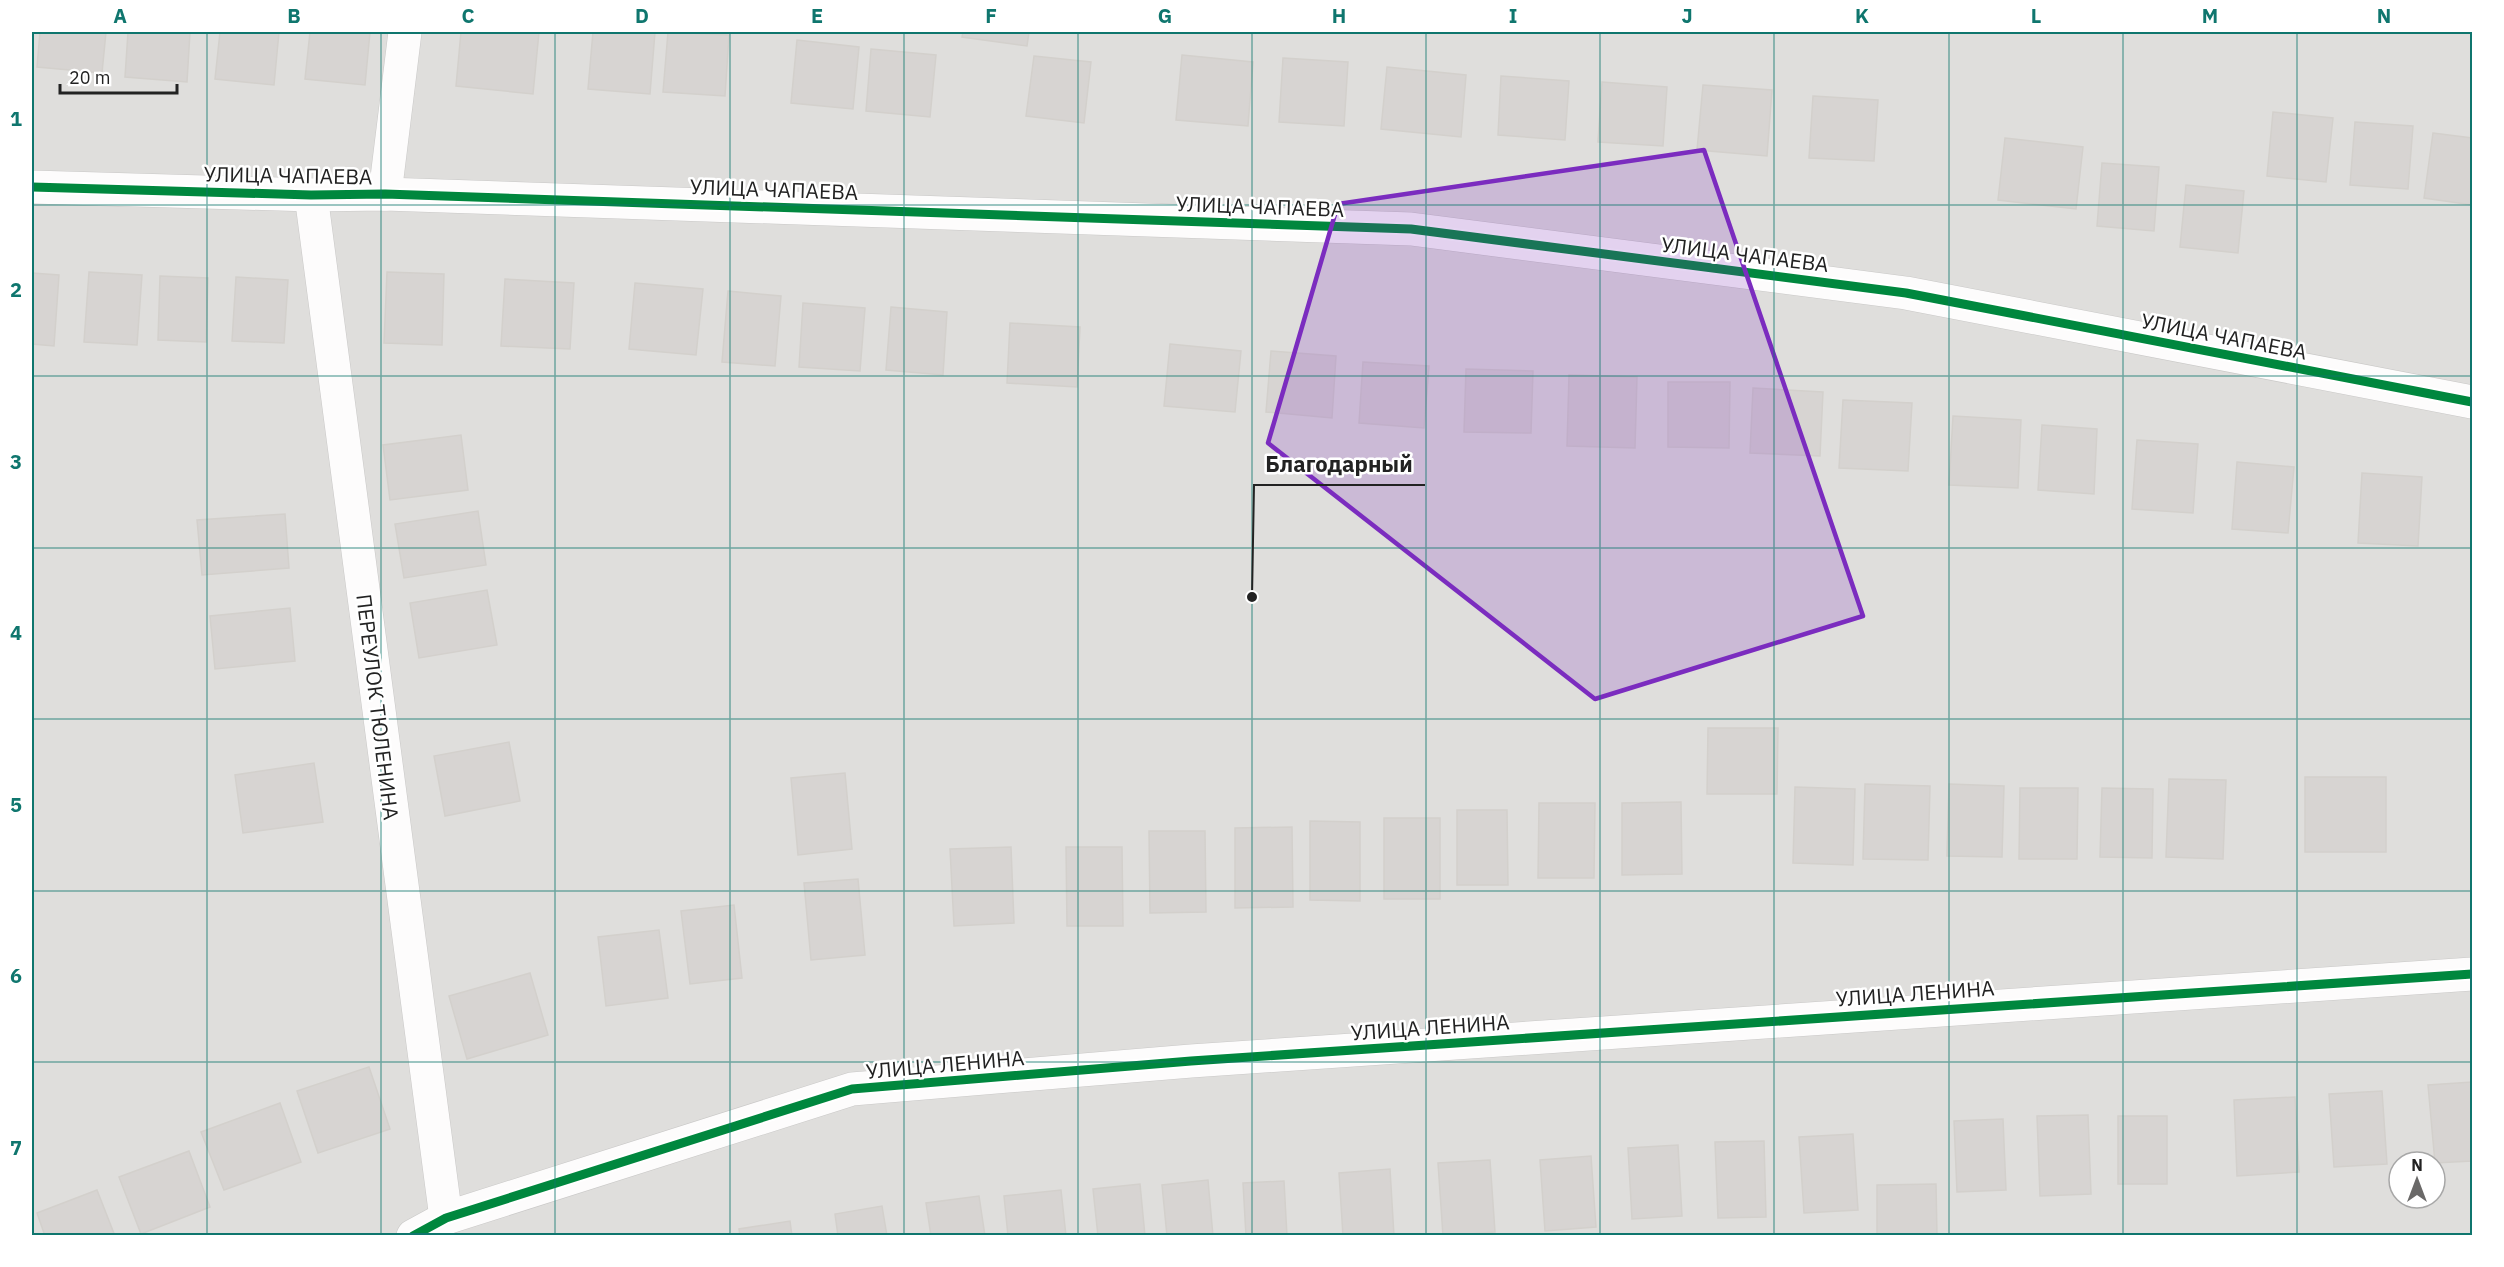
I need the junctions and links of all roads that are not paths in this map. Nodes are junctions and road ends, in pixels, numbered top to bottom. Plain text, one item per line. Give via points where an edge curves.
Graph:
1 (405, 32) edge
2 (32, 187) edge
3 (385, 194) junction
4 (311, 195) junction
5 (2472, 402) edge
6 (2472, 974) edge
7 (446, 1218) junction
8 (413, 1236) edge

1 - 3 street
2 - 4 street, УЛИЦА ЧАПАЕВА
3 - 4 street, УЛИЦА ЧАПАЕВА
3 - 5 street, УЛИЦА ЧАПАЕВА via 1411,229 1906,293
4 - 7 street, ПЕРЕУЛОК ТЮЛЕНИНА
6 - 7 street, УЛИЦА ЛЕНИНА via 1191,1061 852,1089
7 - 8 street, УЛИЦА ЛЕНИНА

